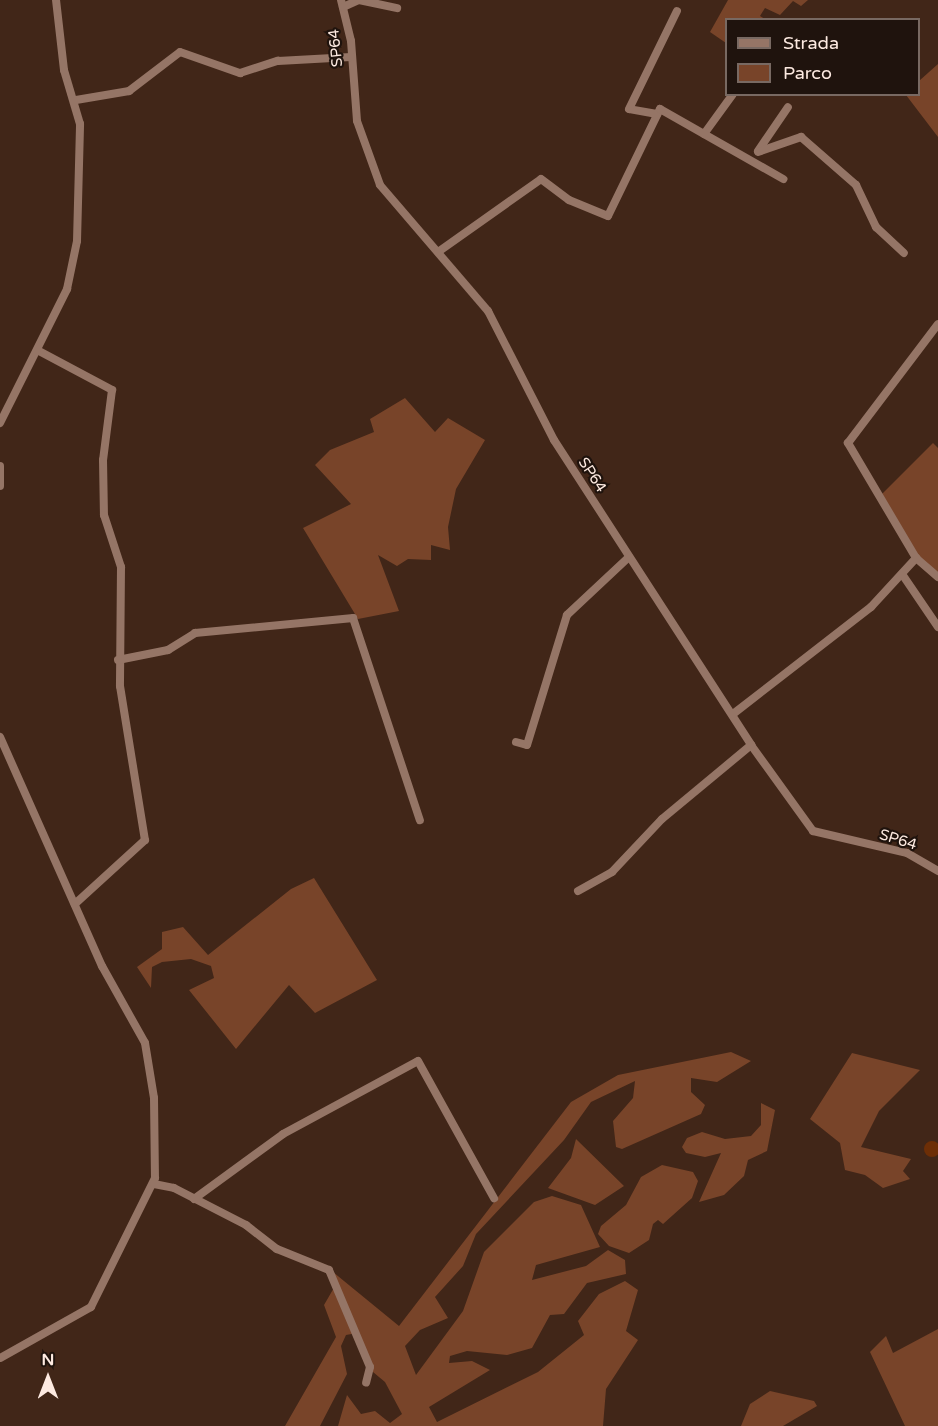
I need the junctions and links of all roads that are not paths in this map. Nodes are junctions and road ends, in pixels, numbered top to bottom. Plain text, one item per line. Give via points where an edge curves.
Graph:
1 (56, 0) edge
2 (342, 3) edge
3 (397, 8) dead end
4 (677, 11) dead end
5 (351, 57) junction
6 (732, 96) edge
7 (76, 100) junction
8 (788, 107) dead end
9 (657, 114) junction
10 (704, 134) junction
11 (758, 152) junction
12 (751, 161) junction
13 (783, 179) dead end
14 (438, 252) junction
15 (904, 253) dead end
16 (938, 324) edge
17 (39, 351) junction
18 (0, 423) edge
19 (0, 466) edge
20 (0, 486) edge
21 (629, 557) junction
22 (916, 558) junction
23 (902, 574) junction
24 (938, 577) edge
25 (938, 627) edge
26 (118, 660) junction
27 (733, 714) junction
28 (0, 737) edge
29 (516, 742) dead end
30 (751, 745) junction
31 (420, 820) dead end
32 (938, 871) edge
33 (578, 891) dead end
34 (75, 904) junction
35 (154, 1184) junction
36 (494, 1198) dead end
37 (194, 1199) junction
38 (0, 1359) edge
39 (366, 1383) dead end

1 - 7 street via 64,70
2 - 3 street via 359,0
2 - 5 street, SP64 / SP64
4 - 9 street via 629,109
5 - 7 street via 278,61 245,74 180,52 129,92
5 - 14 street, SP64 / SP64 via 357,121 380,185
6 - 10 street
7 - 17 street via 82,151 77,241 67,289
8 - 11 street
9 - 10 street via 660,109
9 - 14 street via 608,216 569,200 541,179
10 - 12 street
11 - 12 street
11 - 15 street via 801,137 856,185 879,231
12 - 13 street
14 - 21 street, SP64 / SP64 via 488,311 554,440
16 - 22 street via 848,442
17 - 18 street
17 - 26 street via 112,390 102,482 106,529 122,578
19 - 20 street
21 - 27 street, SP64 / SP64
21 - 29 street via 567,615 527,745
22 - 23 street
22 - 24 street
23 - 25 street
23 - 27 street via 871,607
26 - 31 street via 168,650 195,633 353,618
26 - 34 street via 145,840
27 - 30 street, SP64 / SP64
28 - 34 street
30 - 32 street, SP64 / SP64 via 813,831 906,853
30 - 33 street via 662,819 612,872
34 - 35 street via 145,1043 154,1098
35 - 37 street
35 - 38 street via 91,1306
36 - 37 street via 418,1061 283,1134
37 - 39 street via 246,1225 277,1249 329,1270 370,1367

